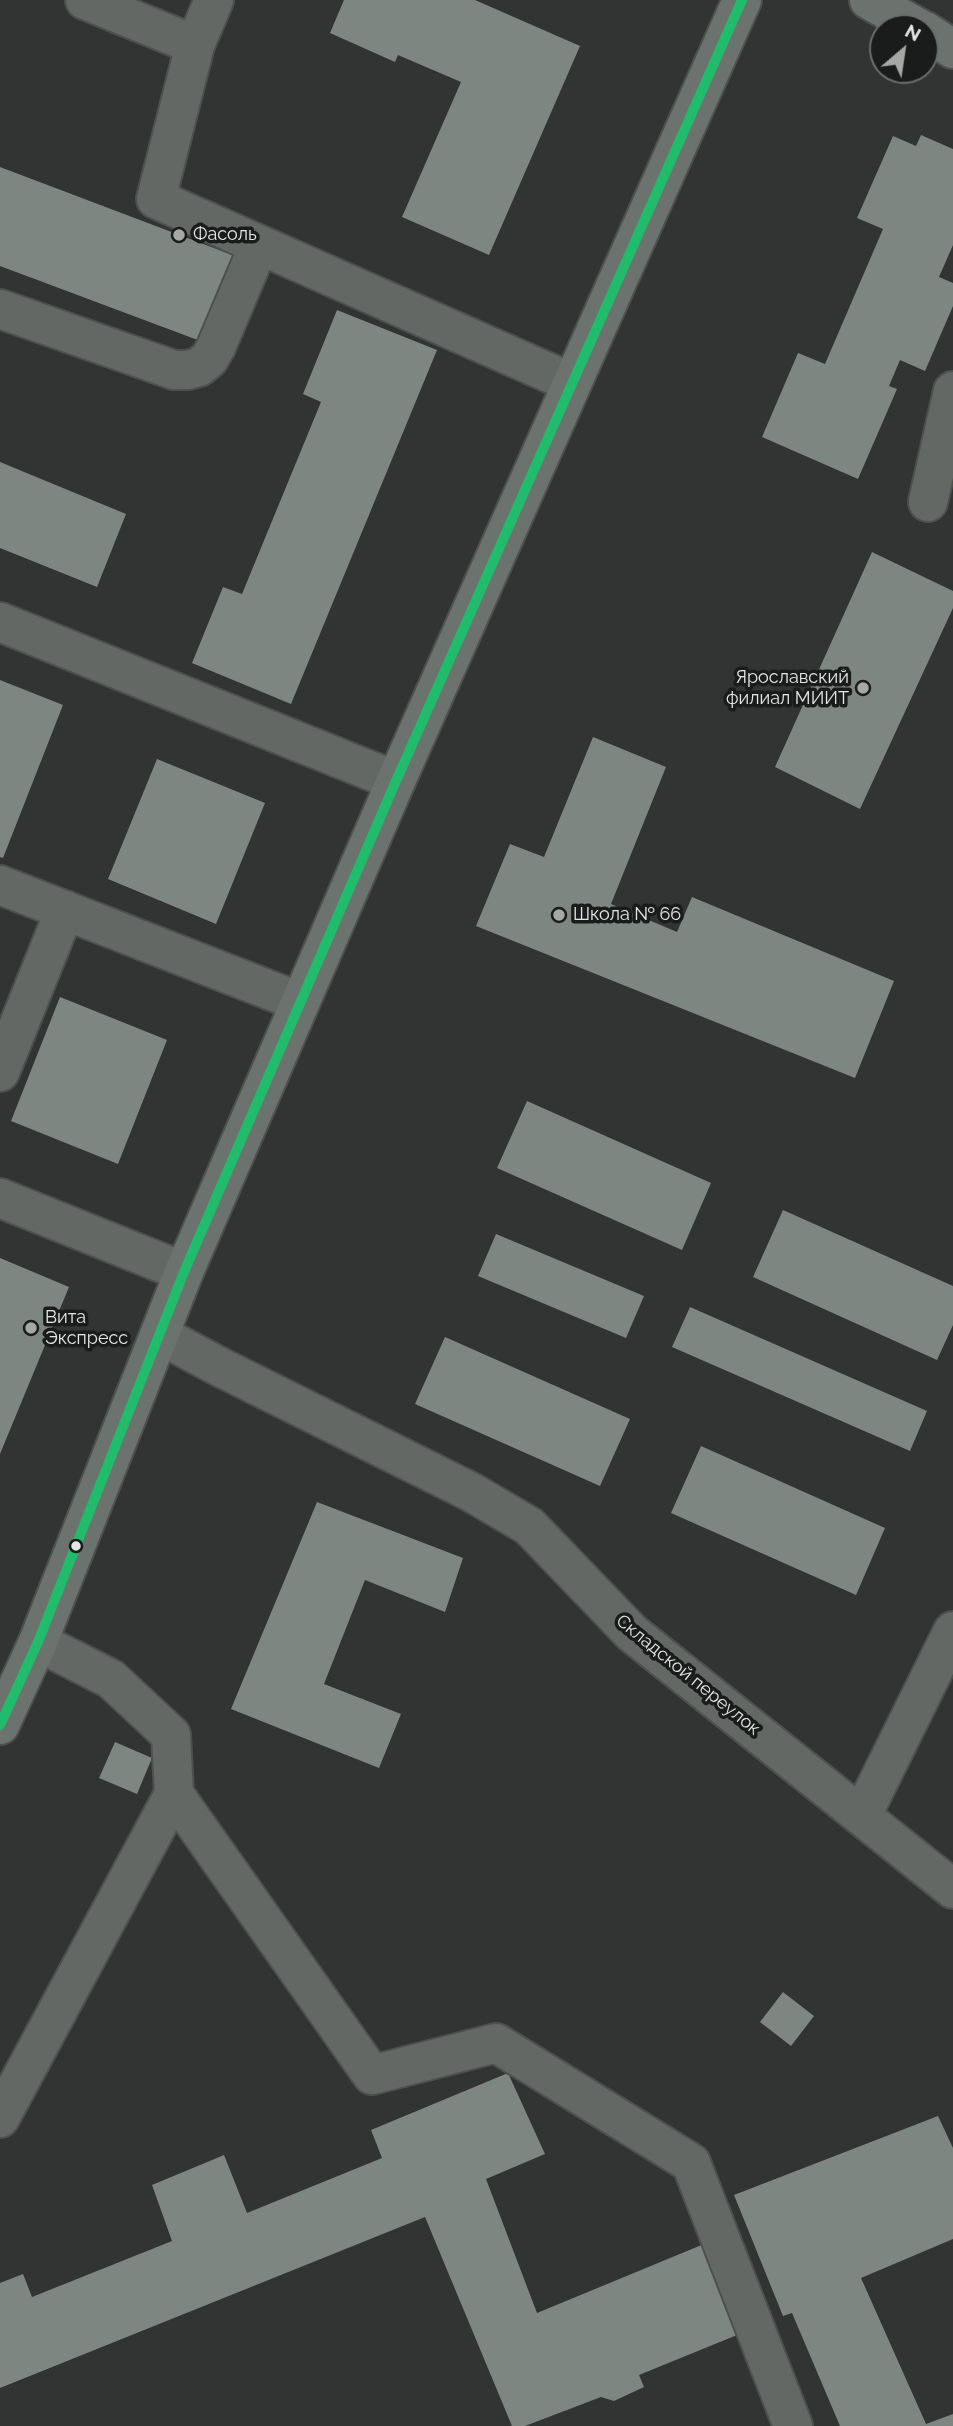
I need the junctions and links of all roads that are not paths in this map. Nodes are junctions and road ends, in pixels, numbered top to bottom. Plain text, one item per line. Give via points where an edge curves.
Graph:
1 (85, 0) edge
2 (214, 0) edge
3 (742, 0) edge
4 (870, 0) edge
5 (894, 14) edge
6 (195, 45) junction
7 (259, 245) junction
8 (0, 309) edge
9 (572, 383) junction
10 (953, 391) edge
11 (928, 502) dead end
12 (0, 622) edge
13 (396, 781) junction
14 (0, 885) edge
15 (65, 910) junction
16 (300, 1002) junction
17 (0, 1072) edge
18 (0, 1198) edge
19 (184, 1272) junction
20 (160, 1335) junction
21 (953, 1631) edge
22 (38, 1642) junction
23 (0, 1725) edge
24 (174, 1794) junction
25 (862, 1815) junction
26 (953, 1889) edge
27 (0, 2118) edge
28 (793, 2426) edge

1 - 6 street
2 - 6 street
3 - 9 main road
4 - 5 main road
6 - 7 street via 156,199
7 - 8 street via 216,347 199,367 174,370
7 - 9 street
9 - 13 main road
10 - 11 street
12 - 13 street
13 - 16 main road
14 - 15 street
15 - 16 street
15 - 17 street
16 - 19 main road
18 - 19 street
19 - 20 main road
20 - 22 main road
20 - 25 street, Складской переулок via 471,1492 529,1526 632,1633
21 - 25 street
22 - 23 main road
22 - 24 street via 111,1679 171,1735
24 - 27 street
24 - 28 street via 372,2075 496,2043 691,2163
25 - 26 street, Складской переулок

